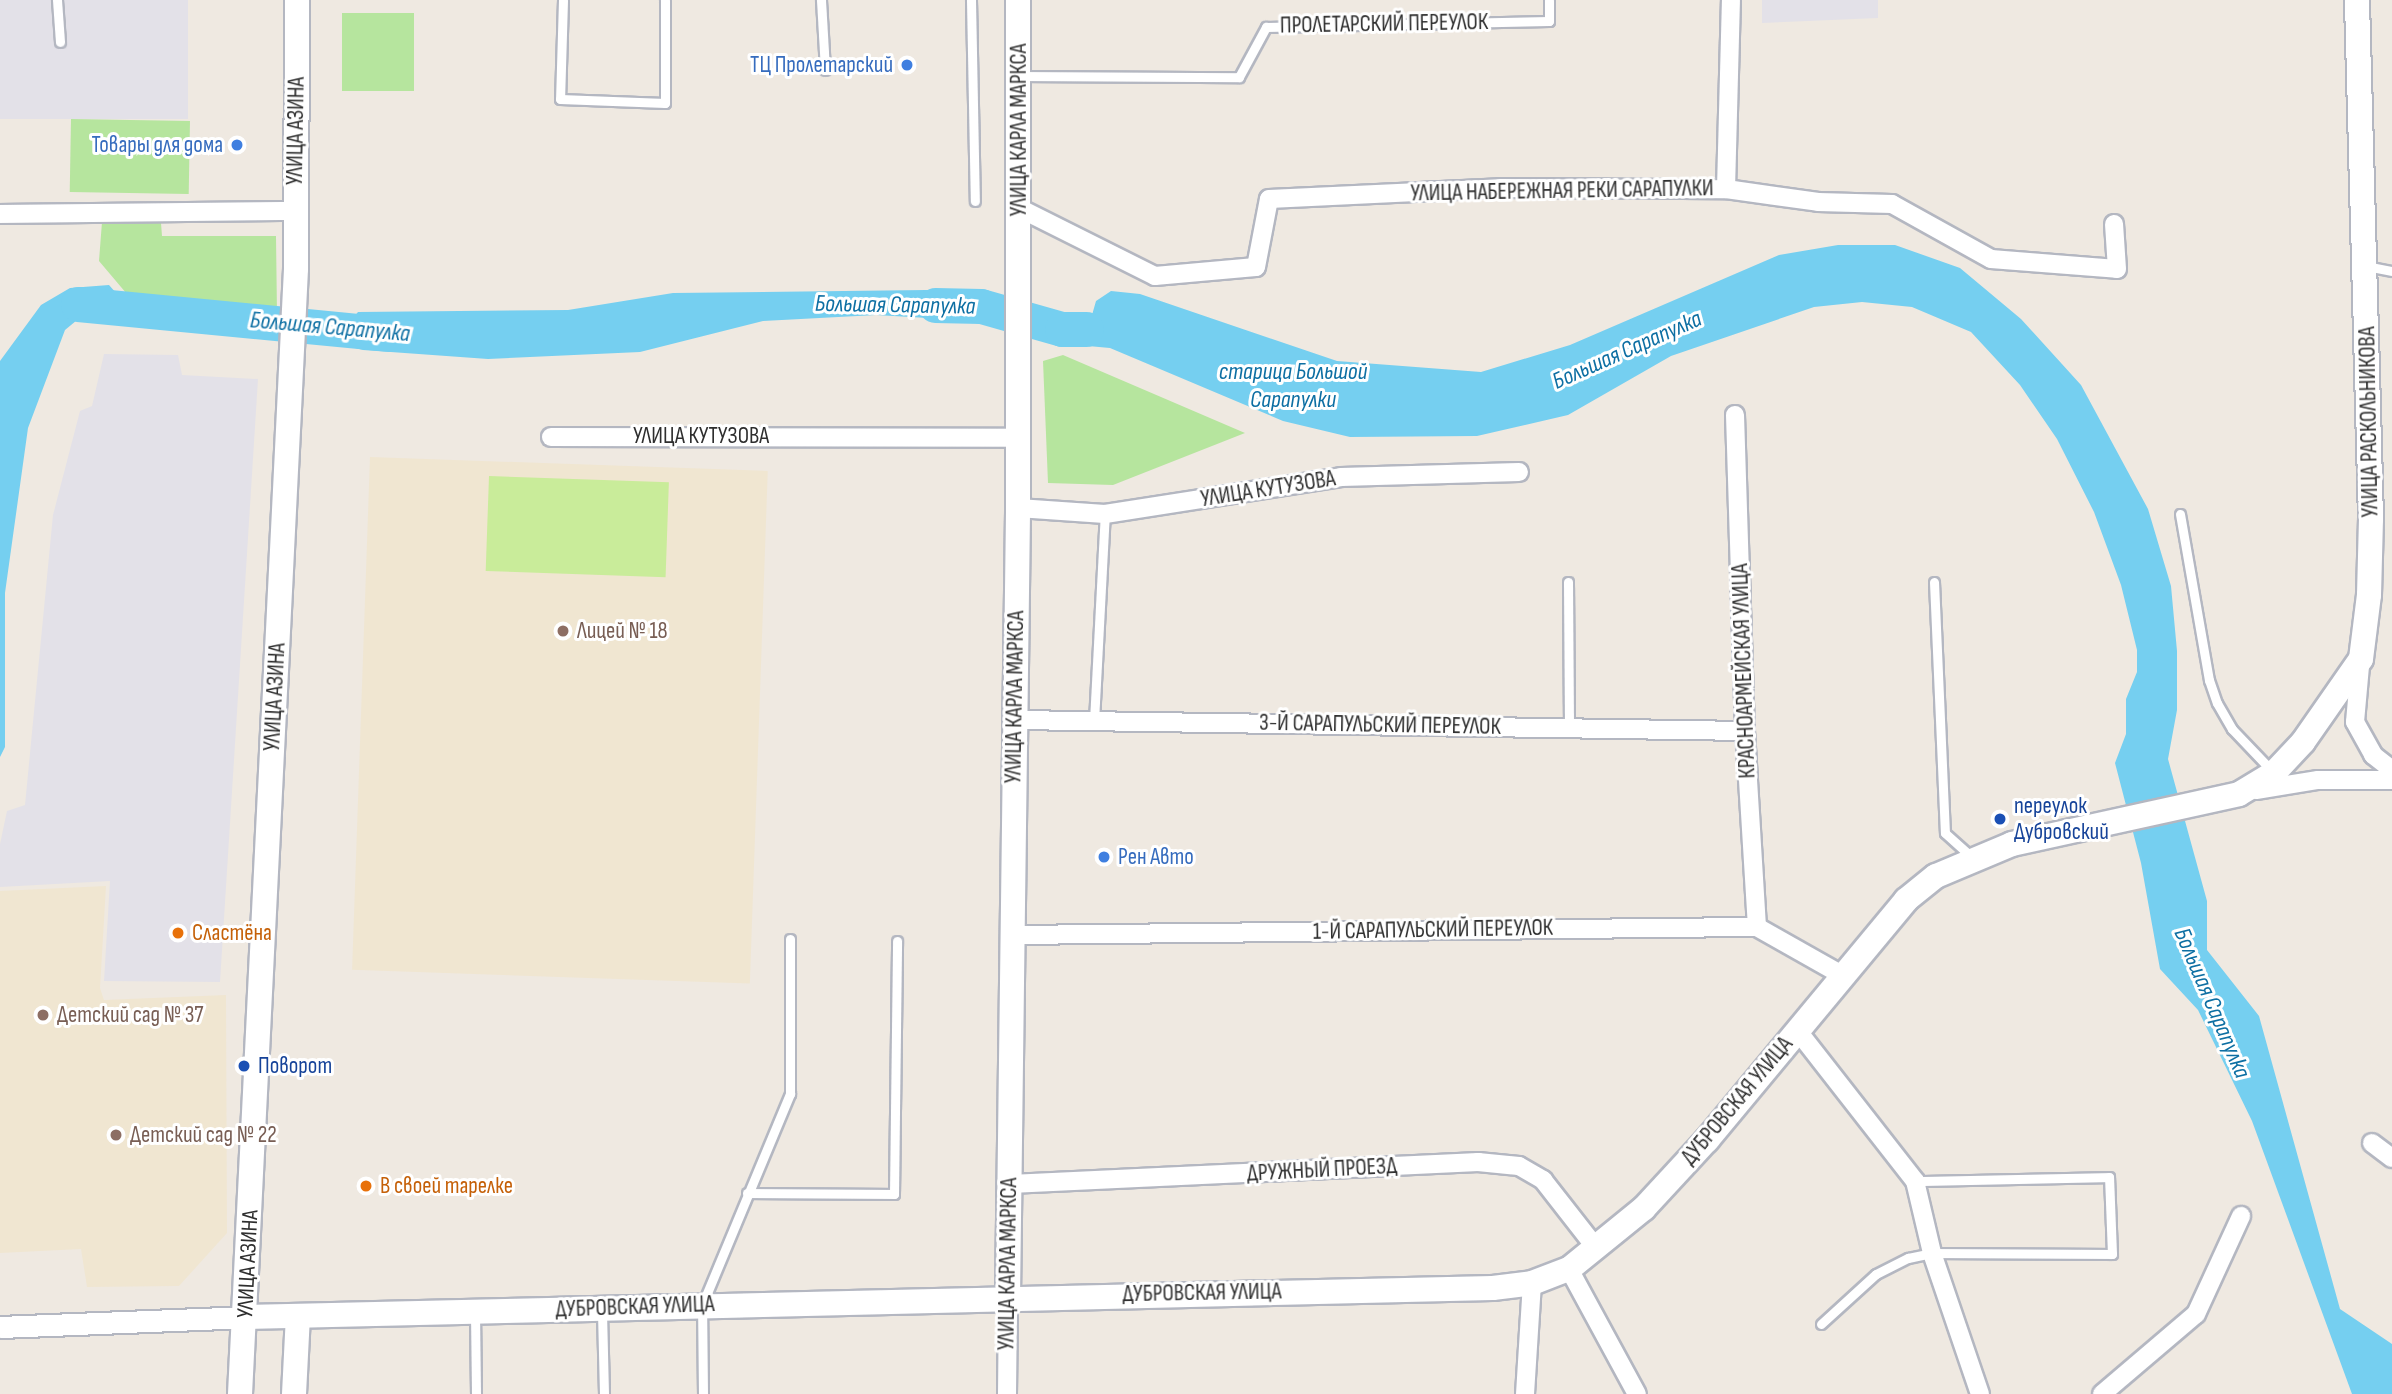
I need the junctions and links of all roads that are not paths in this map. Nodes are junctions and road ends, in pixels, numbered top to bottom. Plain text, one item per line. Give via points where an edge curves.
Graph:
1 (57, 0) edge
2 (297, 0) edge
3 (563, 0) edge
4 (666, 0) edge
5 (821, 0) edge
6 (971, 0) edge
7 (1018, 0) edge
8 (1549, 0) edge
9 (1731, 0) edge
10 (2357, 0) edge
11 (60, 42) dead end
12 (825, 70) dead end
13 (1018, 76) junction
14 (1726, 189) junction
15 (975, 201) dead end
16 (1019, 208) junction
17 (296, 211) junction
18 (0, 214) edge
19 (2115, 224) dead end
20 (2366, 266) junction
21 (2392, 271) edge
22 (1735, 415) dead end
23 (551, 437) dead end
24 (1018, 438) junction
25 (1519, 472) dead end
26 (1018, 508) junction
27 (1105, 514) junction
28 (2180, 514) dead end
29 (1568, 582) dead end
30 (1934, 582) dead end
31 (2361, 659) junction
32 (1015, 720) junction
33 (1094, 721) junction
34 (1569, 729) junction
35 (1745, 731) junction
36 (2392, 770) edge
37 (2274, 773) junction
38 (2392, 780) edge
39 (2228, 797) junction
40 (1973, 858) junction
41 (1757, 927) junction
42 (1012, 934) junction
43 (790, 939) dead end
44 (897, 941) dead end
45 (1842, 975) junction
46 (1797, 1030) junction
47 (2372, 1143) dead end
48 (2392, 1158) edge
49 (1915, 1181) junction
50 (1010, 1184) junction
51 (747, 1193) junction
52 (2241, 1216) dead end
53 (1597, 1249) junction
54 (1932, 1253) junction
55 (1569, 1269) junction
56 (1532, 1283) junction
57 (1008, 1297) junction
58 (702, 1306) junction
59 (602, 1308) junction
60 (475, 1312) junction
61 (299, 1316) junction
62 (245, 1317) junction
63 (1821, 1324) dead end
64 (0, 1327) edge
65 (240, 1394) edge
66 (294, 1394) edge
67 (476, 1394) edge
68 (604, 1394) edge
69 (703, 1394) edge
70 (1007, 1394) edge
71 (1525, 1394) edge
72 (1637, 1394) edge
73 (1980, 1394) edge
74 (2102, 1394) edge

1 - 11 lane
2 - 17 main road, УЛИЦА АЗИНА
3 - 4 lane via 560,99 665,103
5 - 12 lane
6 - 15 lane
7 - 13 main road, УЛИЦА КАРЛА МАРКСА
8 - 13 lane, ПРОЛЕТАРСКИЙ ПЕРЕУЛОК via 1549,20 1266,27 1239,77
9 - 14 street
10 - 20 main road, УЛИЦА РАСКОЛЬНИКОВА
13 - 16 main road, УЛИЦА КАРЛА МАРКСА
14 - 16 street, УЛИЦА НАБЕРЕЖНАЯ РЕКИ САРАПУЛКИ via 1500,188 1269,199 1256,267 1155,276
14 - 19 street, УЛИЦА НАБЕРЕЖНАЯ РЕКИ САРАПУЛКИ via 1818,202 1892,204 1991,260 2117,269
16 - 24 main road, УЛИЦА КАРЛА МАРКСА
17 - 18 street
17 - 62 main road, УЛИЦА АЗИНА
20 - 21 lane
20 - 31 main road, УЛИЦА РАСКОЛЬНИКОВА via 2371,519
22 - 35 street, КРАСНОАРМЕЙСКАЯ УЛИЦА
23 - 24 street, УЛИЦА КУТУЗОВА
24 - 26 main road, УЛИЦА КАРЛА МАРКСА
25 - 27 street, УЛИЦА КУТУЗОВА via 1341,477
26 - 27 street, УЛИЦА КУТУЗОВА
26 - 32 main road, УЛИЦА КАРЛА МАРКСА
27 - 33 lane
28 - 37 lane via 2217,704 2232,729
29 - 34 lane
30 - 40 lane via 1945,832
31 - 36 street via 2355,722 2373,755
31 - 37 main road, УЛИЦА РАСКОЛЬНИКОВА via 2325,714
32 - 33 street, 3-Й САРАПУЛЬСКИЙ ПЕРЕУЛОК
32 - 42 main road, УЛИЦА КАРЛА МАРКСА
33 - 34 street, 3-Й САРАПУЛЬСКИЙ ПЕРЕУЛОК
34 - 35 street, 3-Й САРАПУЛЬСКИЙ ПЕРЕУЛОК
35 - 41 street, КРАСНОАРМЕЙСКАЯ УЛИЦА
37 - 39 main road, УЛИЦА РАСКОЛЬНИКОВА
38 - 39 street via 2318,780
39 - 40 main road, ДУБРОВСКАЯ УЛИЦА
40 - 45 main road, ДУБРОВСКАЯ УЛИЦА via 1936,876 1906,900
41 - 42 street, 1-Й САРАПУЛЬСКИЙ ПЕРЕУЛОК
41 - 45 street, 1-Й САРАПУЛЬСКИЙ ПЕРЕУЛОК
42 - 50 main road, УЛИЦА КАРЛА МАРКСА
43 - 51 lane via 790,1094
44 - 51 lane via 894,1194
45 - 46 main road, ДУБРОВСКАЯ УЛИЦА
46 - 49 street
46 - 53 main road, ДУБРОВСКАЯ УЛИЦА via 1698,1150 1644,1208
47 - 48 street
49 - 54 street
49 - 54 lane via 2109,1177 2112,1254
50 - 53 street, ДРУЖНЫЙ ПРОЕЗД via 1478,1162 1519,1166 1543,1180
50 - 57 main road, УЛИЦА КАРЛА МАРКСА
51 - 58 lane
52 - 74 street via 2196,1314
53 - 55 main road, ДУБРОВСКАЯ УЛИЦА
54 - 63 lane via 1876,1274
54 - 73 street
55 - 56 main road, ДУБРОВСКАЯ УЛИЦА
55 - 72 street
56 - 57 main road, ДУБРОВСКАЯ УЛИЦА
56 - 71 street
57 - 58 main road, ДУБРОВСКАЯ УЛИЦА
57 - 70 street, УЛИЦА КАРЛА МАРКСА
58 - 59 main road, ДУБРОВСКАЯ УЛИЦА
58 - 69 lane
59 - 60 main road, ДУБРОВСКАЯ УЛИЦА
59 - 68 lane
60 - 61 main road, ДУБРОВСКАЯ УЛИЦА
60 - 67 lane
61 - 62 main road, ДУБРОВСКАЯ УЛИЦА
61 - 66 main road
62 - 64 street, ДУБРОВСКАЯ УЛИЦА
62 - 65 main road, УЛИЦА АЗИНА

